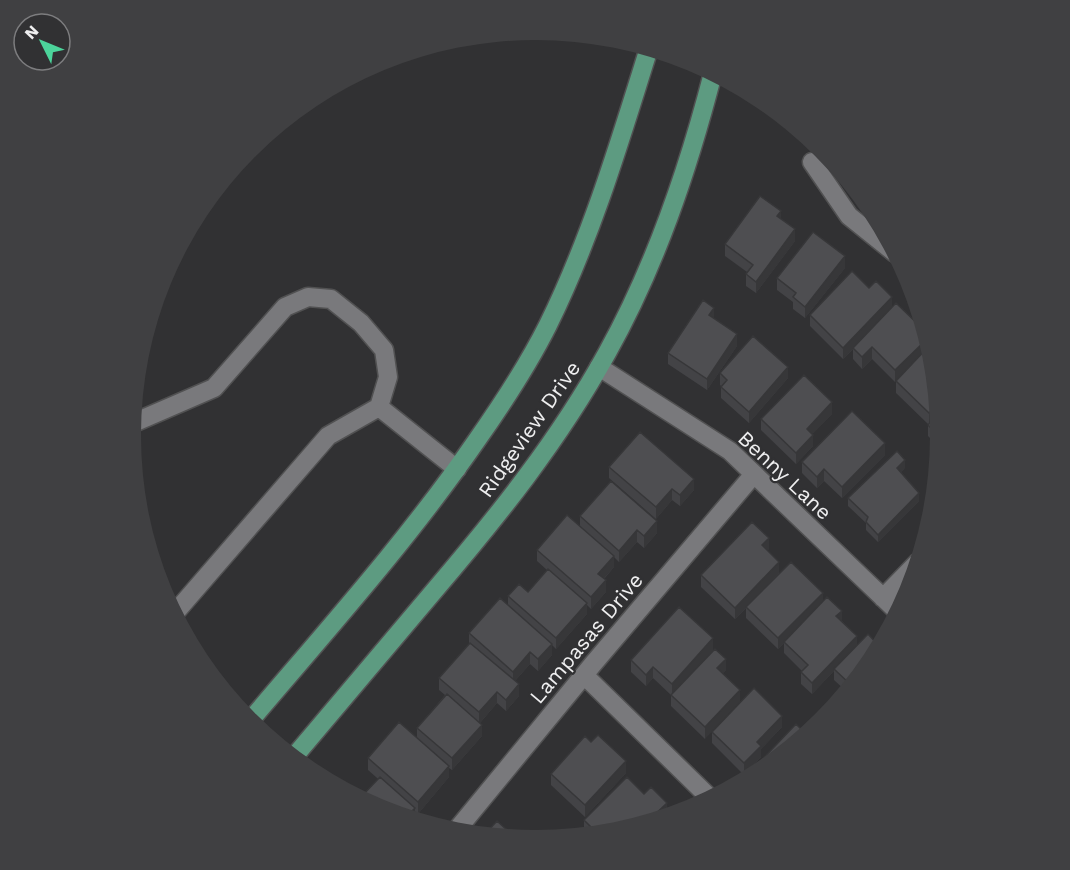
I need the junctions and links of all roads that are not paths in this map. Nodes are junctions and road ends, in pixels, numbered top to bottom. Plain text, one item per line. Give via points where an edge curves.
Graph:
1 (646, 57) edge
2 (711, 82) edge
3 (812, 162) dead end
4 (877, 239) edge
5 (599, 367) junction
6 (379, 407) junction
7 (141, 420) edge
8 (457, 469) junction
9 (754, 474) junction
10 (902, 579) edge
11 (884, 598) junction
12 (891, 605) edge
13 (180, 607) edge
14 (584, 675) junction
15 (256, 714) edge
16 (299, 751) edge
17 (703, 791) edge
18 (463, 823) edge

1 - 8 main road, Ridgeview Drive via 611,170 549,323 511,390
2 - 5 main road, Ridgeview Drive via 683,180 660,243
3 - 4 street via 849,216
5 - 9 street, Benny Lane via 730,451
5 - 16 main road, Ridgeview Drive via 519,488
6 - 7 street via 388,377 384,350 331,299 308,297 285,307 214,388
6 - 8 street
6 - 13 street via 328,436
8 - 15 main road, Ridgeview Drive
9 - 11 street, Benny Lane
9 - 14 street, Lampasas Drive
10 - 11 street
11 - 12 street, Benny Lane
14 - 17 street
14 - 18 street, Lampasas Drive

